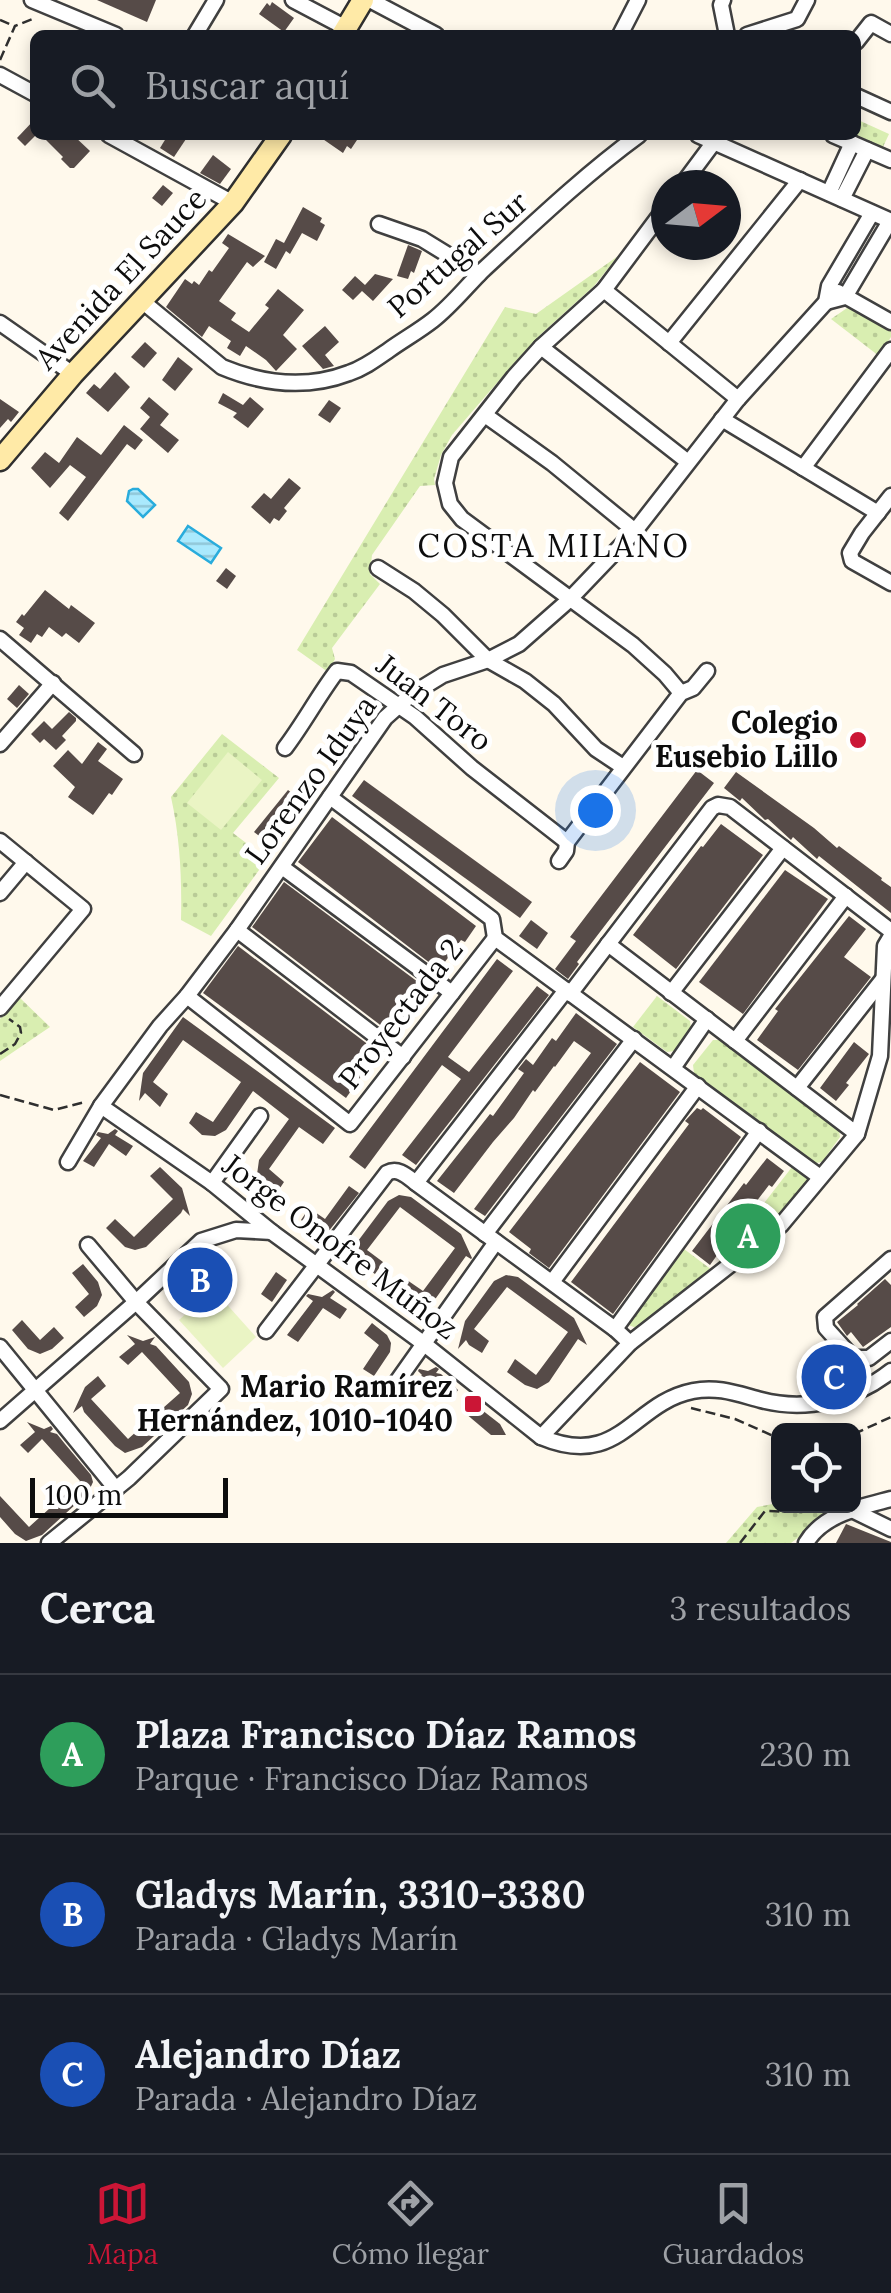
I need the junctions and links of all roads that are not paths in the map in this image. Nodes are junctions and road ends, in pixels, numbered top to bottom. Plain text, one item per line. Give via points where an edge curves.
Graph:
1 (32, 0) edge
2 (216, 0) edge
3 (293, 0) edge
4 (366, 0) edge
5 (638, 0) edge
6 (724, 0) edge
7 (807, 0) edge
8 (104, 30) edge
9 (199, 30) edge
10 (342, 30) edge
11 (345, 30) edge
12 (426, 30) edge
13 (623, 30) edge
14 (726, 30) edge
15 (763, 30) edge
16 (891, 34) edge
17 (861, 36) edge
18 (0, 75) edge
19 (30, 91) edge
20 (861, 98) edge
21 (891, 112) edge
22 (119, 140) edge
23 (277, 140) edge
24 (632, 140) edge
25 (709, 140) edge
26 (845, 140) edge
27 (714, 142) junction
28 (859, 146) junction
29 (891, 160) edge
30 (693, 170) edge
31 (800, 180) junction
32 (836, 196) junction
33 (233, 203) junction
34 (872, 213) junction
35 (890, 221) edge
36 (379, 224) dead end
37 (651, 227) edge
38 (479, 274) junction
39 (830, 286) junction
40 (604, 290) junction
41 (845, 296) junction
42 (142, 302) junction
43 (826, 302) junction
44 (891, 322) edge
45 (0, 323) edge
46 (669, 343) junction
47 (541, 347) junction
48 (891, 350) edge
49 (73, 374) junction
50 (738, 399) junction
51 (485, 415) junction
52 (722, 419) junction
53 (0, 460) edge
54 (688, 462) junction
55 (803, 468) junction
56 (891, 496) edge
57 (878, 514) junction
58 (635, 531) junction
59 (378, 568) dead end
60 (891, 583) edge
61 (570, 600) junction
62 (0, 639) edge
63 (488, 660) junction
64 (707, 671) dead end
65 (53, 682) junction
66 (681, 694) junction
67 (398, 706) junction
68 (0, 744) edge
69 (285, 748) dead end
70 (134, 754) dead end
71 (623, 767) junction
72 (330, 797) junction
73 (0, 841) edge
74 (567, 842) junction
75 (783, 848) junction
76 (559, 860) dead end
77 (26, 862) junction
78 (282, 867) junction
79 (0, 893) edge
80 (846, 896) junction
81 (236, 930) junction
82 (891, 933) edge
83 (494, 938) junction
84 (608, 944) junction
85 (887, 982) edge
86 (568, 992) junction
87 (671, 992) junction
88 (452, 993) junction
89 (187, 996) junction
90 (0, 1010) edge
91 (706, 1019) junction
92 (634, 1039) junction
93 (734, 1041) junction
94 (886, 1052) edge
95 (403, 1056) junction
96 (673, 1068) junction
97 (698, 1086) junction
98 (797, 1088) junction
99 (100, 1106) junction
100 (260, 1116) dead end
101 (759, 1131) junction
102 (857, 1134) junction
103 (68, 1162) dead end
104 (820, 1177) junction
105 (212, 1183) junction
106 (416, 1183) junction
107 (272, 1232) junction
108 (490, 1238) junction
109 (88, 1245) dead end
110 (891, 1259) edge
111 (317, 1265) junction
112 (552, 1282) junction
113 (136, 1302) junction
114 (616, 1330) junction
115 (266, 1331) dead end
116 (891, 1341) edge
117 (630, 1343) junction
118 (423, 1344) junction
119 (0, 1347) edge
120 (874, 1354) junction
121 (890, 1372) edge
122 (35, 1389) junction
123 (391, 1390) dead end
124 (0, 1421) edge
125 (540, 1438) junction
126 (116, 1489) junction
127 (891, 1499) edge
128 (861, 1507) edge
129 (846, 1513) edge
130 (858, 1513) edge
131 (891, 1530) edge
132 (49, 1543) edge
133 (806, 1543) edge

1 - 8 street
2 - 9 street
3 - 10 street
4 - 11 street
4 - 12 street
5 - 13 street
6 - 14 street
7 - 15 street via 797,19
16 - 17 street via 871,24
18 - 19 street
20 - 21 street
22 - 33 street
23 - 33 street, Avenida El Sauce
24 - 38 street, Portugal Sur
25 - 27 street
26 - 28 street
27 - 30 street
27 - 31 street
28 - 29 street
28 - 32 street
31 - 32 street
31 - 46 street
32 - 34 street
33 - 42 street, Avenida El Sauce
34 - 35 street
34 - 39 street, Lorenzo Iduya
35 - 41 street
36 - 38 street via 422,239
37 - 40 street
38 - 42 street, Portugal Sur via 435,318 362,368 304,383 271,382 222,367
39 - 41 street
39 - 43 street, Lorenzo Iduya
40 - 46 street
40 - 47 street
41 - 43 street
41 - 44 street
42 - 49 street, Avenida El Sauce
43 - 50 street, Lorenzo Iduya
45 - 49 street
46 - 50 street
47 - 51 street
47 - 54 street
48 - 55 street
49 - 53 street, Avenida El Sauce
50 - 52 street, Lorenzo Iduya
51 - 58 street
51 - 61 street via 451,457 445,483 450,504
52 - 54 street, Lorenzo Iduya
52 - 55 street
54 - 58 street, Lorenzo Iduya
55 - 57 street
56 - 57 street
57 - 60 street via 850,553 852,561
58 - 61 street, Lorenzo Iduya
59 - 63 street via 443,615
61 - 63 street, Lorenzo Iduya via 533,634
61 - 66 street via 632,645
62 - 65 street
63 - 67 street, Lorenzo Iduya via 443,675
63 - 71 street via 525,681
64 - 66 street
65 - 68 street
65 - 70 street
66 - 71 street
67 - 69 street, Juan Toro via 351,673 337,672
67 - 72 street, Lorenzo Iduya
67 - 74 street, Juan Toro
71 - 74 street
72 - 78 street, Lorenzo Iduya
72 - 83 street via 492,919
73 - 77 street
74 - 76 street
75 - 80 street
75 - 84 street via 718,804
75 - 87 street
77 - 79 street
77 - 90 street via 83,909
78 - 81 street, Lorenzo Iduya
78 - 88 street
80 - 82 street
80 - 93 street
81 - 89 street, Lorenzo Iduya
81 - 95 street
82 - 85 street
83 - 86 street
83 - 88 street, Proyectada 2
84 - 86 street
84 - 87 street
85 - 94 street
85 - 98 street
86 - 92 street
86 - 106 street
87 - 91 street
88 - 95 street, Proyectada 2
89 - 95 street, Proyectada 2 via 350,1124
89 - 99 street, Lorenzo Iduya
91 - 93 street
91 - 96 street
92 - 96 street
92 - 108 street
93 - 98 street
94 - 102 street
96 - 97 street
97 - 101 street
97 - 112 street
98 - 102 street
99 - 103 street, Lorenzo Iduya
99 - 105 street, Jorge Onofre Muñoz
100 - 105 street
101 - 104 street
101 - 114 street
102 - 104 street
104 - 117 street via 781,1225
105 - 107 street, Jorge Onofre Muñoz
106 - 108 street
106 - 111 street via 401,1172 386,1173
107 - 111 street, Jorge Onofre Muñoz
107 - 113 street via 236,1230 201,1241
108 - 112 street
108 - 118 street
109 - 113 street
110 - 120 street via 825,1316 826,1328 854,1358
111 - 115 street
111 - 118 street, Jorge Onofre Muñoz
112 - 114 street
113 - 122 street
113 - 126 street via 222,1389
114 - 117 street
116 - 120 street
117 - 125 street
118 - 123 street
118 - 125 street, Jorge Onofre Muñoz
119 - 122 street
120 - 121 street
121 - 125 street via 853,1394 814,1404 691,1391 606,1441 572,1446
122 - 124 street
122 - 126 street
126 - 132 street
127 - 128 street
129 - 133 street
130 - 131 street

